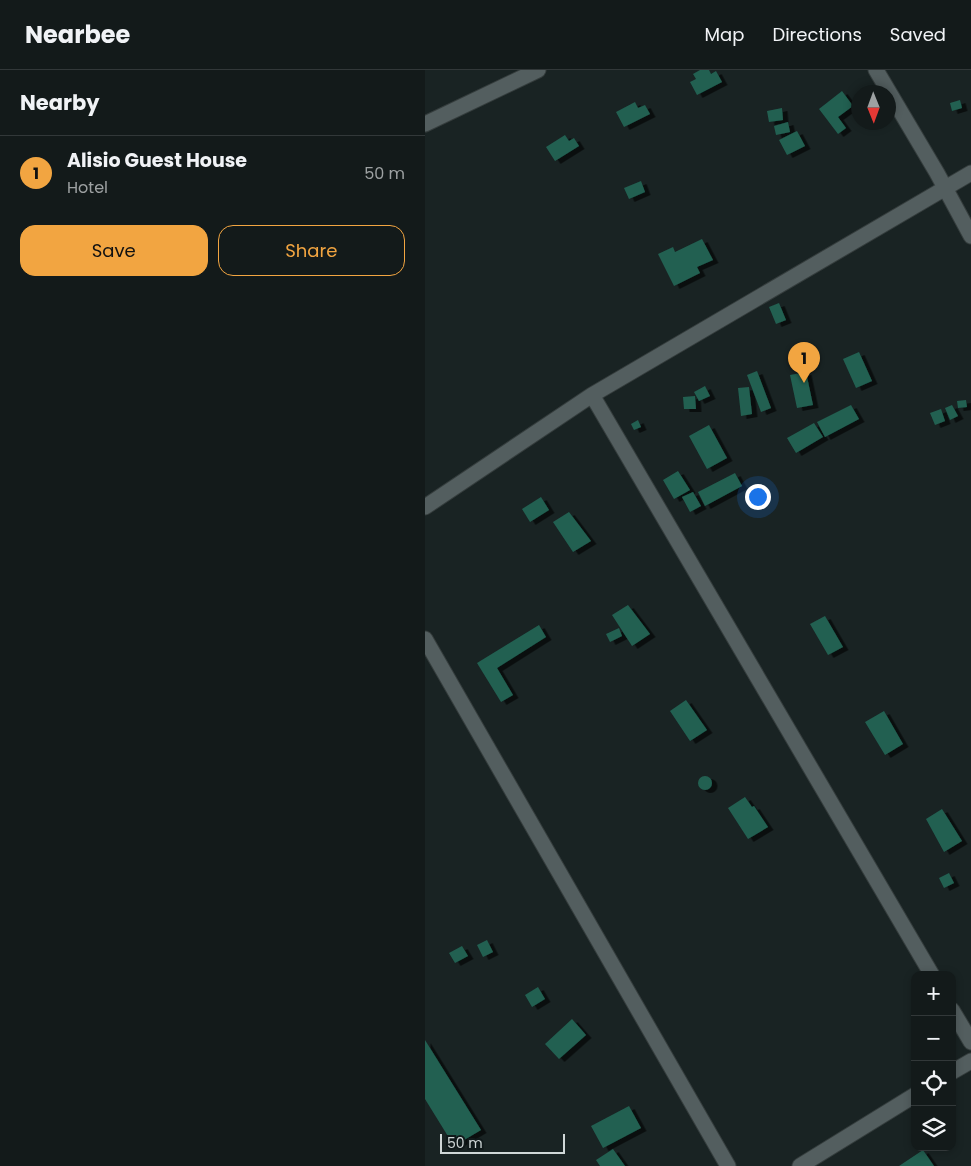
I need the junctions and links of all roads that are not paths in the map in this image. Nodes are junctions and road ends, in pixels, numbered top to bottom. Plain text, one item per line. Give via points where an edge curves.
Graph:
1 (538, 70) edge
2 (876, 70) edge
3 (425, 124) edge
4 (971, 173) edge
5 (945, 187) junction
6 (971, 236) edge
7 (592, 395) junction
8 (425, 507) edge
9 (425, 639) edge
10 (929, 971) edge
11 (956, 1016) edge
12 (971, 1042) edge
13 (971, 1061) edge
14 (956, 1070) edge
15 (911, 1097) edge
16 (729, 1166) edge
17 (801, 1166) edge

1 - 3 street
2 - 5 street
4 - 5 street
5 - 6 street
5 - 7 street
7 - 8 street
7 - 10 street
9 - 16 street
11 - 12 street
13 - 14 street
15 - 17 street

